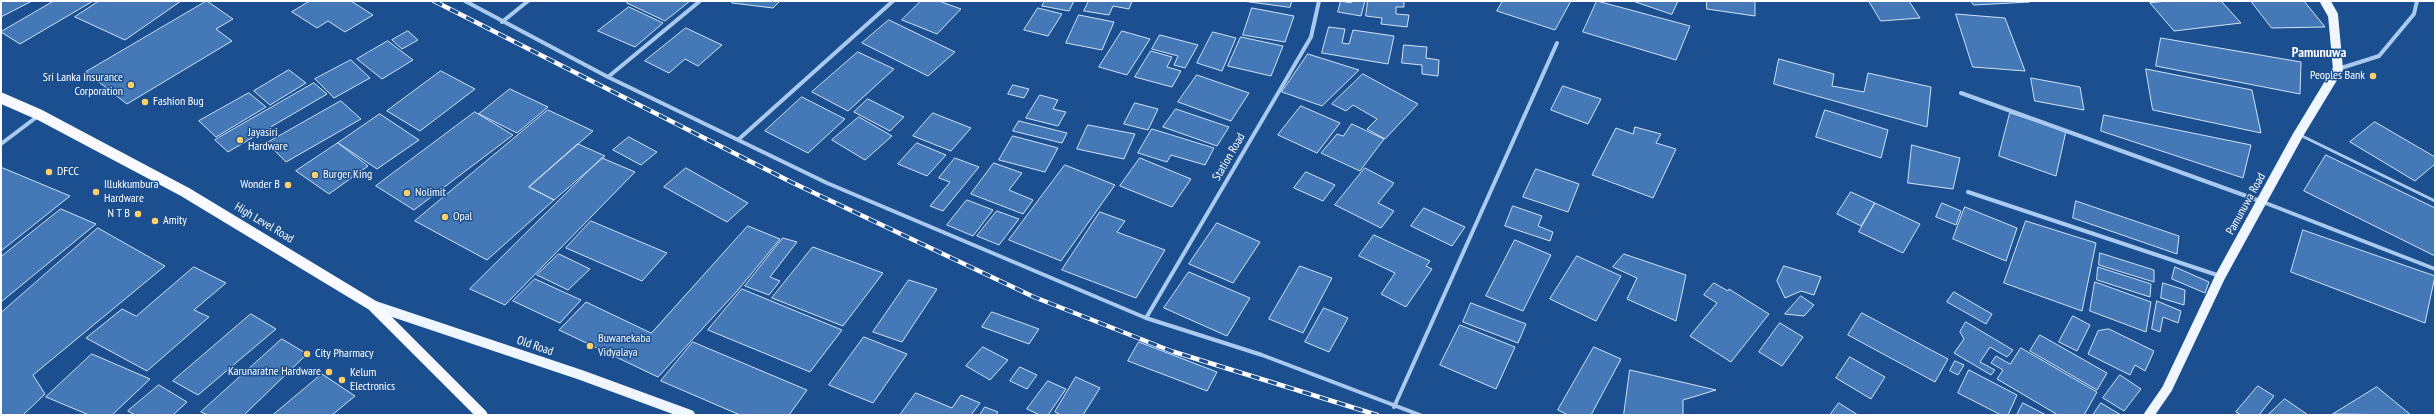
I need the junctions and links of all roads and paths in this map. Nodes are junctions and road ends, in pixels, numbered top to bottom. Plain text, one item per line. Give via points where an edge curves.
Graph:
1 (465, 1) edge
2 (528, 1) edge
3 (700, 1) edge
4 (893, 1) edge
5 (1319, 1) edge
6 (2325, 1) edge
7 (2417, 1) edge
8 (502, 22) junction
9 (1558, 43) dead end
10 (2338, 70) junction
11 (608, 77) junction
12 (1961, 94) dead end
13 (1, 98) edge
14 (40, 115) junction
15 (2298, 135) junction
16 (739, 139) junction
17 (1, 144) edge
18 (1968, 192) dead end
19 (2435, 201) edge
20 (2263, 202) junction
21 (2435, 269) edge
22 (2220, 276) junction
23 (372, 305) junction
24 (1146, 318) junction
25 (1394, 407) junction
26 (482, 415) edge
27 (690, 415) edge
28 (1420, 415) edge
29 (2149, 415) edge

1 - 8 street
2 - 8 street
3 - 11 street
4 - 16 street
5 - 24 street, Station Road via 1311,37
6 - 10 main road via 2333,15
7 - 10 street via 2414,14 2379,56
8 - 11 street
9 - 25 street
10 - 15 main road, Pamunuwa Road
11 - 16 street
12 - 20 street
13 - 14 highway, High Level Road
14 - 17 street
14 - 23 highway, High Level Road via 185,192
15 - 19 lane
15 - 20 main road, Pamunuwa Road
16 - 24 street via 827,183
18 - 22 street
20 - 21 street
20 - 22 main road, Pamunuwa Road
22 - 29 main road, Pamunuwa Road via 2167,389
23 - 26 highway, High Level Road
23 - 27 main road, Old Road via 581,375
24 - 25 street via 1262,354
25 - 28 street

